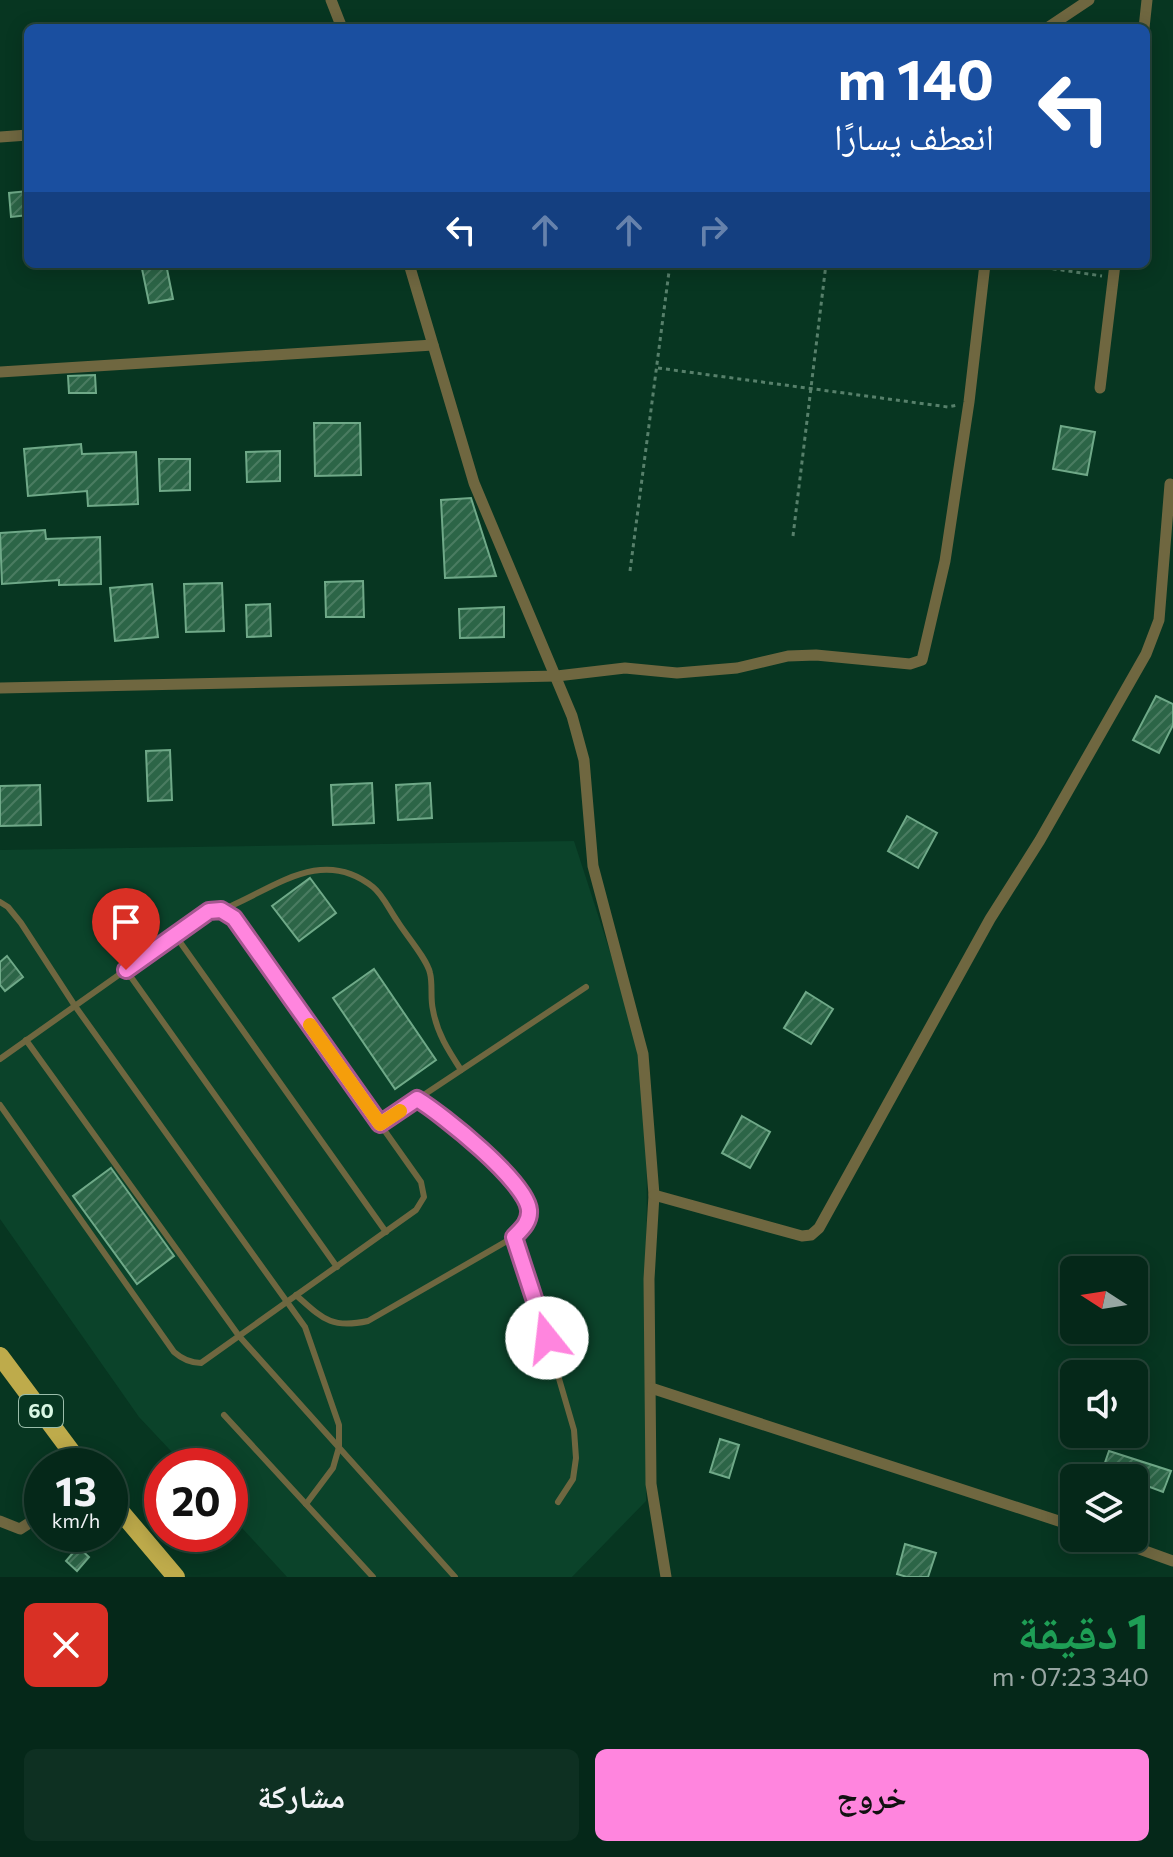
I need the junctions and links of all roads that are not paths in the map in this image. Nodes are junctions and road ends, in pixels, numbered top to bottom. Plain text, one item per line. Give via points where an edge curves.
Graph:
1 (331, 0) edge
2 (1089, 0) edge
3 (1147, 0) edge
4 (340, 24) edge
5 (1053, 24) edge
6 (1144, 24) edge
7 (24, 135) edge
8 (0, 137) edge
9 (410, 268) edge
10 (985, 268) edge
11 (1114, 268) edge
12 (433, 345) junction
13 (0, 372) edge
14 (1100, 388) dead end
15 (1170, 484) dead end
16 (557, 676) junction
17 (0, 688) edge
18 (0, 902) edge
19 (221, 910) junction
20 (175, 935) junction
21 (126, 970) junction
22 (586, 987) dead end
23 (75, 1006) junction
24 (26, 1040) junction
25 (0, 1059) edge
26 (461, 1070) junction
27 (417, 1099) junction
28 (0, 1105) edge
29 (380, 1124) junction
30 (654, 1195) junction
31 (386, 1232) junction
32 (514, 1237) junction
33 (337, 1267) junction
34 (296, 1295) junction
35 (286, 1302) junction
36 (239, 1336) junction
37 (0, 1356) edge
38 (651, 1388) junction
39 (224, 1415) dead end
40 (339, 1447) junction
41 (64, 1448) edge
42 (558, 1502) dead end
43 (306, 1504) junction
44 (128, 1520) edge
45 (0, 1521) edge
46 (1060, 1521) edge
47 (24, 1526) edge
48 (1148, 1552) edge
49 (1173, 1561) edge
50 (176, 1577) edge
51 (373, 1577) edge
52 (455, 1577) edge
53 (666, 1577) edge

1 - 4 street
2 - 5 street
3 - 6 street
7 - 8 street
9 - 12 street
10 - 16 street via 945,561 922,660 910,664 788,656 737,668 677,673 625,668
11 - 14 street
12 - 13 street
12 - 16 street via 474,483
15 - 30 street via 1159,620 1146,654 990,919 819,1228 802,1236
16 - 17 street
16 - 30 street via 584,760 593,866 643,1054
18 - 23 lane via 21,923
19 - 20 lane via 209,911
19 - 26 lane via 307,871 334,870 376,888 430,971 440,1038
19 - 29 lane via 234,918
20 - 21 lane
20 - 31 lane
21 - 23 lane
21 - 33 lane
22 - 26 lane
23 - 24 lane
23 - 35 lane
24 - 25 lane
24 - 36 lane
26 - 27 lane
27 - 29 lane
27 - 32 lane via 442,1115 522,1193 529,1208 527,1224
28 - 36 lane via 174,1352 201,1363
29 - 31 lane via 421,1182 424,1197 416,1210
30 - 38 street
31 - 33 lane
32 - 34 lane via 368,1321 346,1326 331,1322
32 - 42 lane via 574,1430 573,1479
33 - 34 lane
34 - 35 lane
35 - 36 lane
35 - 40 lane via 305,1327 339,1425
36 - 40 lane
37 - 41 highway, 60
38 - 46 street
38 - 53 street via 651,1484
39 - 43 lane
40 - 43 lane via 333,1468
40 - 52 lane
43 - 51 lane
44 - 50 highway
45 - 47 street
48 - 49 street

